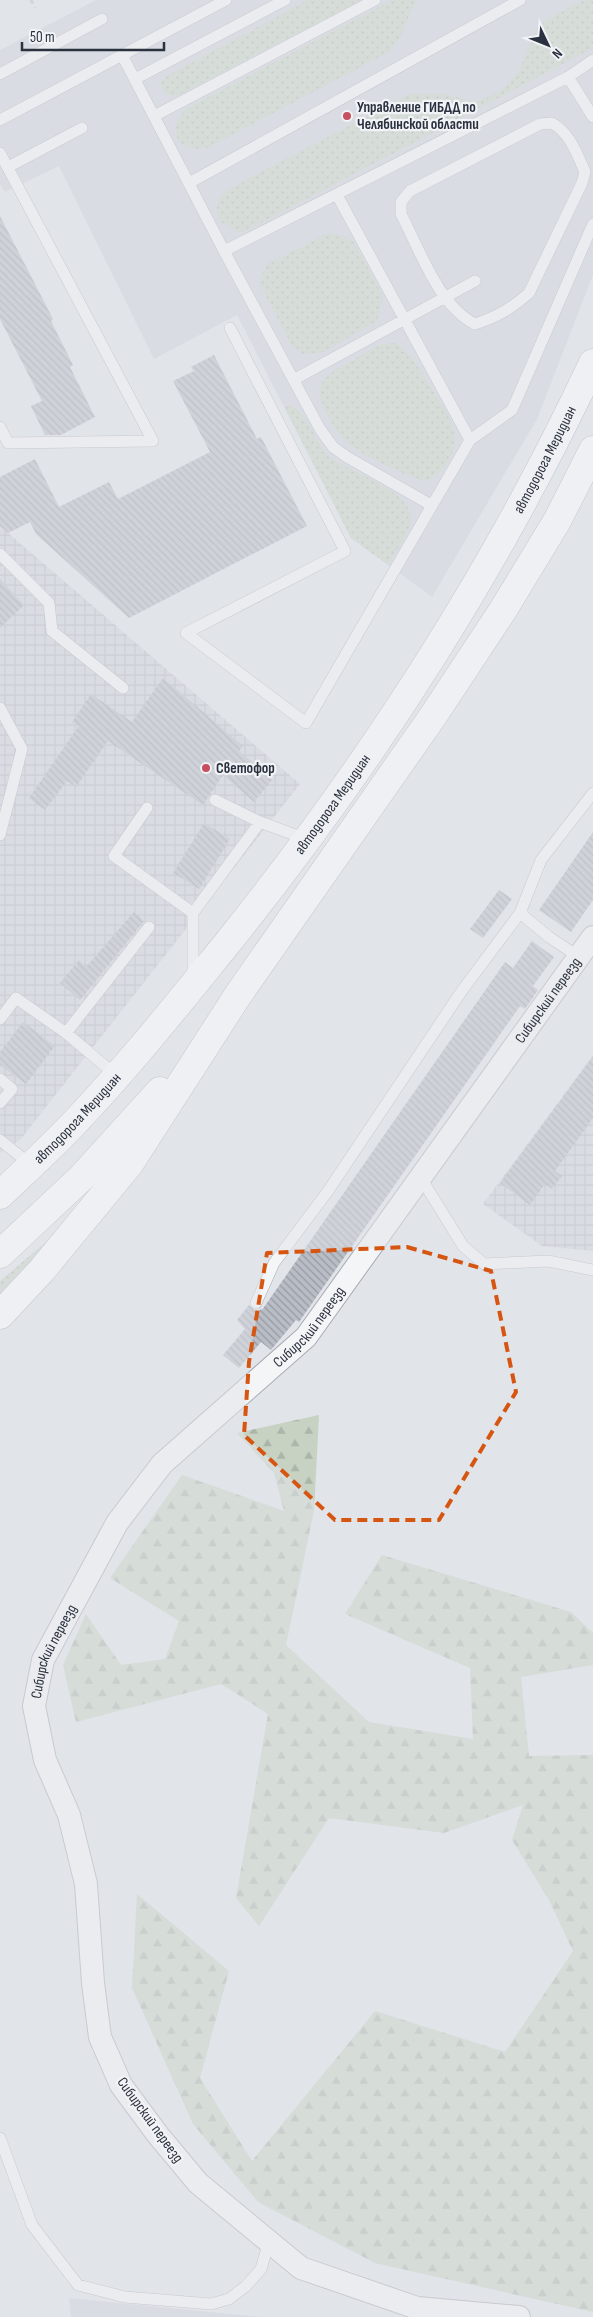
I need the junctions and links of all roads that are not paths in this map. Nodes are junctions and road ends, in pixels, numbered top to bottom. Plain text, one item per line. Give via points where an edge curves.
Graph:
1 (226, 0) edge
2 (285, 0) edge
3 (375, 0) edge
4 (520, 0) edge
5 (102, 20) dead end
6 (122, 55) junction
7 (593, 60) edge
8 (0, 74) edge
9 (568, 77) junction
10 (136, 79) junction
11 (154, 116) junction
12 (593, 117) edge
13 (0, 120) edge
14 (82, 128) dead end
15 (0, 153) edge
16 (8, 167) junction
17 (189, 183) junction
18 (337, 195) junction
19 (593, 224) edge
20 (224, 251) junction
21 (475, 281) dead end
22 (444, 298) junction
23 (404, 319) junction
24 (230, 328) dead end
25 (593, 363) edge
26 (294, 379) junction
27 (0, 428) edge
28 (470, 440) junction
29 (593, 450) edge
30 (431, 505) junction
31 (0, 554) edge
32 (123, 688) dead end
33 (0, 708) edge
34 (593, 793) edge
35 (215, 800) dead end
36 (148, 808) dead end
37 (260, 822) junction
38 (0, 835) edge
39 (308, 840) junction
40 (193, 913) junction
41 (520, 913) junction
42 (149, 927) dead end
43 (593, 937) edge
44 (579, 957) junction
45 (193, 985) junction
46 (238, 995) junction
47 (0, 1019) edge
48 (66, 1033) junction
49 (117, 1076) junction
50 (0, 1079) edge
51 (0, 1103) edge
52 (0, 1140) edge
53 (31, 1165) junction
54 (421, 1178) junction
55 (0, 1195) edge
56 (0, 1254) edge
57 (593, 1270) edge
58 (256, 1303) dead end
59 (0, 1315) edge
60 (0, 2138) edge
61 (269, 2241) junction
62 (519, 2317) edge

1 - 6 lane
2 - 10 lane
3 - 11 lane
4 - 17 lane
5 - 8 lane
6 - 10 lane
6 - 13 lane
7 - 9 lane
9 - 12 lane
9 - 18 lane
10 - 11 lane
11 - 17 lane
14 - 16 lane
15 - 16 lane
16 - 27 lane via 152,441 8,443
17 - 20 lane
18 - 20 lane
18 - 23 lane
19 - 28 lane via 512,410
20 - 26 lane
21 - 22 lane
22 - 22 lane via 465,319 476,324 516,305 529,293 586,172 561,128 552,123 540,124 410,190 401,202 401,214
22 - 23 lane
23 - 26 lane
23 - 28 lane
24 - 30 lane via 345,551 186,633 306,723
25 - 39 main road, автодорога Меридиан via 553,447 410,694
26 - 30 lane via 333,447
28 - 30 lane
29 - 46 main road, автодорога Меридиан via 557,521 503,610
31 - 32 lane via 49,603 52,631
33 - 38 lane via 22,748
34 - 41 lane via 541,860
35 - 37 lane
36 - 40 lane via 114,856
37 - 39 lane
37 - 40 lane
39 - 45 main road, автодорога Меридиан
40 - 45 lane
41 - 44 lane
41 - 58 lane via 461,992 328,1192 274,1263
42 - 48 lane
43 - 44 street, Сибирский переезд
44 - 54 street, Сибирский переезд
45 - 49 main road, автодорога Меридиан
46 - 56 main road via 144,1110 82,1176
46 - 59 main road via 130,1163 42,1270
47 - 48 lane via 16,998
48 - 49 lane
49 - 53 main road, автодорога Меридиан
50 - 51 lane via 12,1090
52 - 53 lane
53 - 55 main road, автодорога Меридиан
54 - 57 lane via 463,1246 484,1264 548,1261
54 - 61 street, Сибирский переезд via 306,1337 162,1464 117,1523 43,1660 34,1706 45,1760 69,1815 86,1884 100,2037 120,2085 198,2183
60 - 61 lane via 32,2225 78,2285 125,2297 211,2304 229,2300 261,2269
61 - 62 street, Сибирский переезд via 301,2268 417,2308

